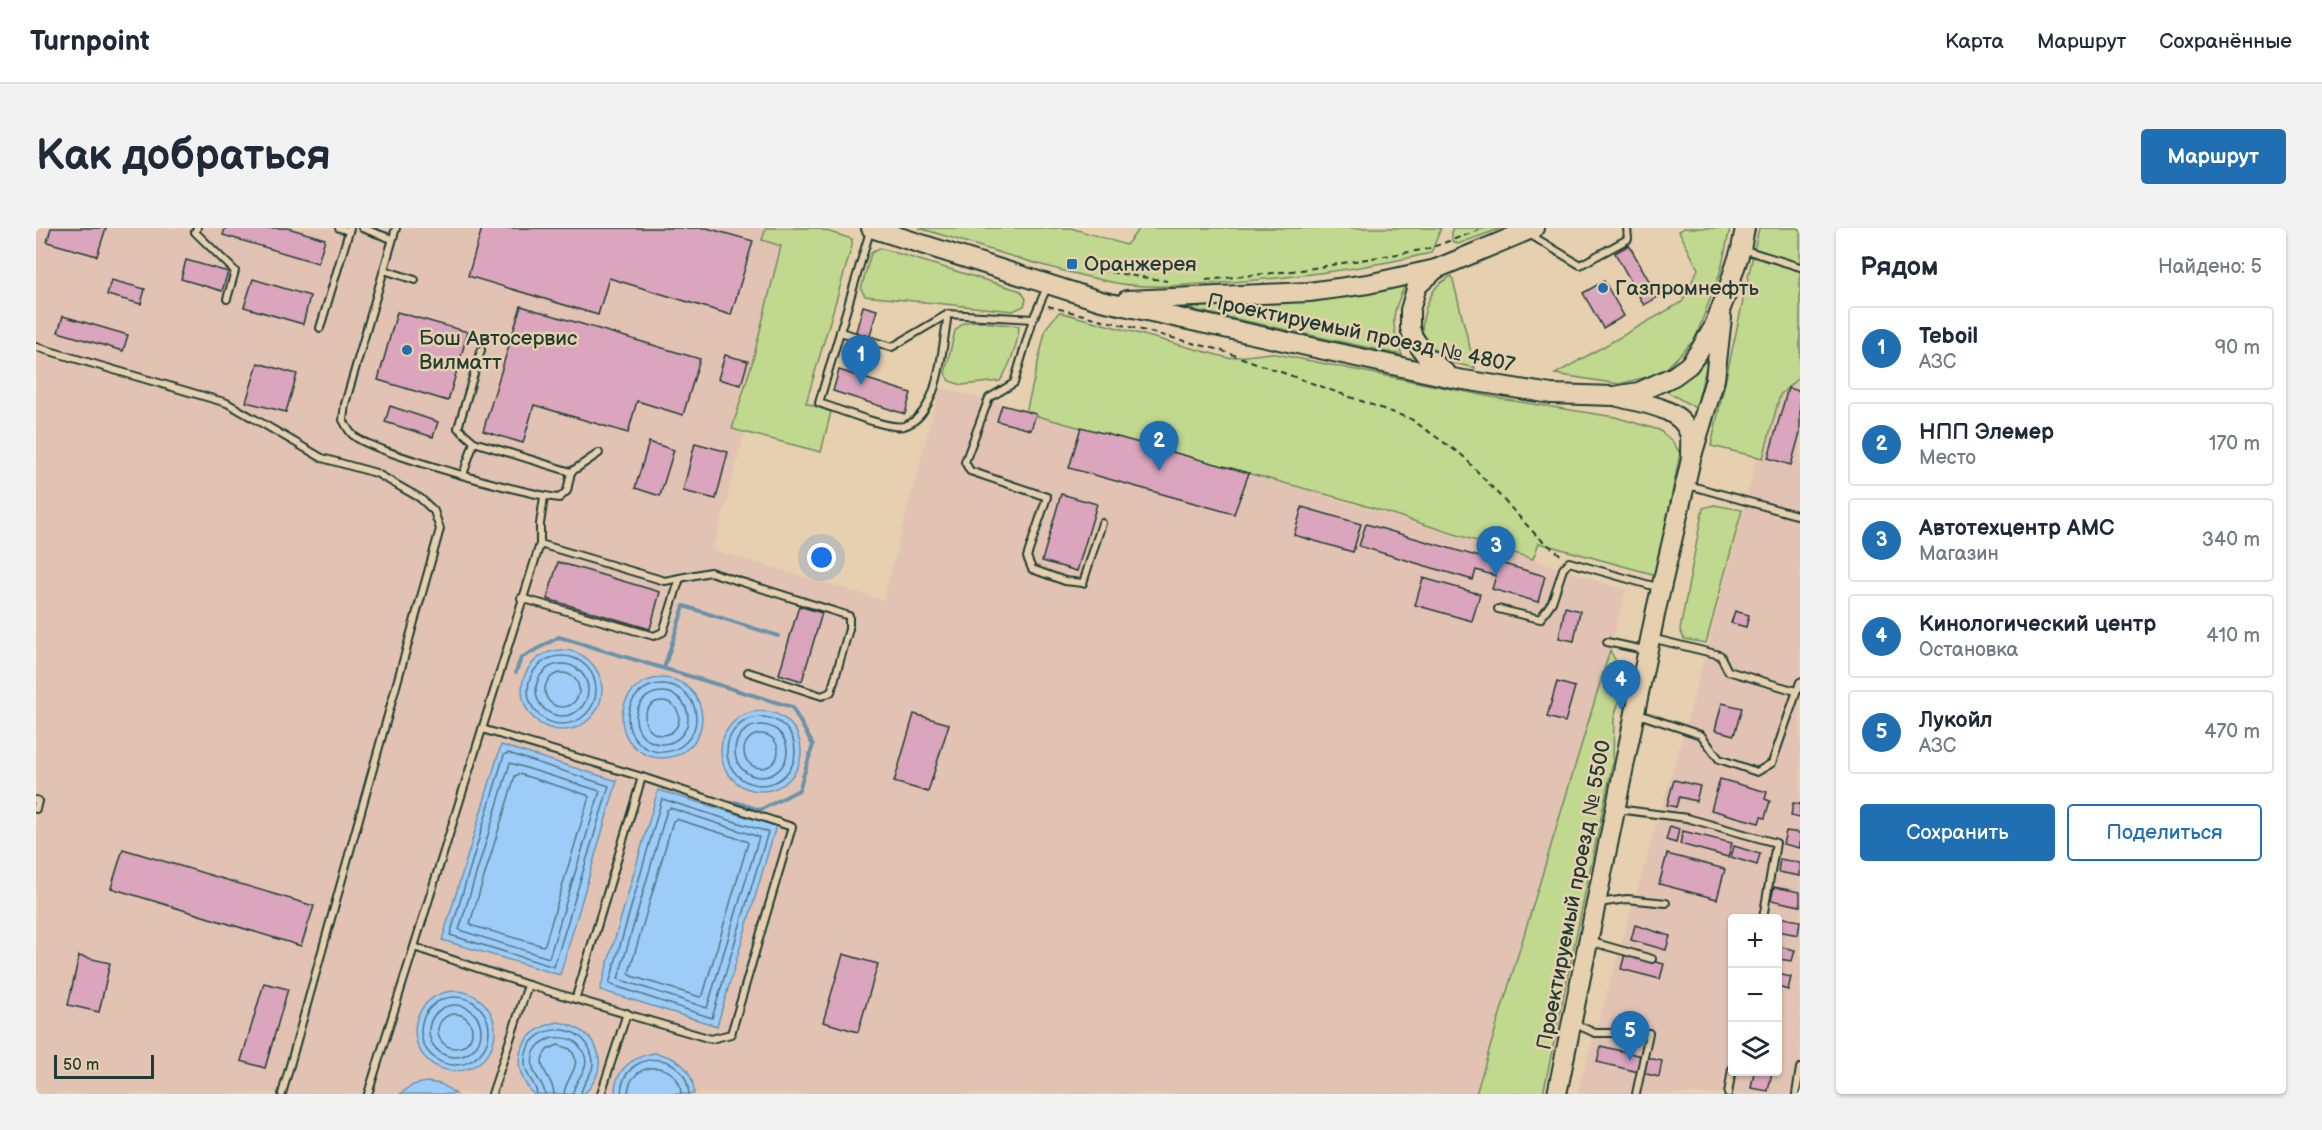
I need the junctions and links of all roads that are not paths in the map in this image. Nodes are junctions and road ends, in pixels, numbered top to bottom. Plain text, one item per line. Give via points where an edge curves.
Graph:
1 (196, 228) edge
2 (339, 228) edge
3 (362, 228) edge
4 (396, 228) edge
5 (871, 228) edge
6 (1627, 228) edge
7 (1745, 228) edge
8 (349, 230) edge
9 (1530, 230) edge
10 (392, 239) junction
11 (1741, 249) junction
12 (1800, 267) edge
13 (1436, 269) junction
14 (384, 270) junction
15 (415, 280) dead end
16 (1048, 285) junction
17 (1725, 298) junction
18 (227, 299) dead end
19 (1101, 301) junction
20 (948, 314) junction
21 (1033, 319) junction
22 (320, 328) dead end
23 (840, 332) junction
24 (36, 347) edge
25 (481, 350) dead end
26 (1452, 378) junction
27 (1614, 396) junction
28 (474, 442) junction
29 (599, 453) dead end
30 (1691, 459) junction
31 (571, 472) junction
32 (463, 475) junction
33 (1684, 484) junction
34 (544, 497) junction
35 (1800, 516) edge
36 (1102, 523) dead end
37 (540, 544) junction
38 (680, 578) junction
39 (1661, 588) junction
40 (521, 598) junction
41 (1498, 609) dead end
42 (1607, 642) dead end
43 (1649, 644) junction
44 (748, 672) dead end
45 (1800, 682) edge
46 (1796, 691) junction
47 (1635, 712) junction
48 (482, 729) junction
49 (642, 777) junction
50 (36, 800) edge
51 (36, 809) edge
52 (1614, 809) junction
53 (1595, 903) junction
54 (1666, 903) dead end
55 (1764, 914) edge
56 (1588, 941) junction
57 (414, 947) junction
58 (1652, 959) dead end
59 (528, 985) junction
60 (576, 997) junction
61 (627, 1013) junction
62 (1571, 1022) junction
63 (1800, 1068) edge
64 (1731, 1076) edge
65 (282, 1094) edge
66 (368, 1094) edge
67 (492, 1094) edge
68 (602, 1094) edge
69 (1557, 1094) edge
70 (1636, 1094) edge
71 (1728, 1094) edge
72 (1796, 1094) edge

1 - 18 lane via 195,232 235,271
2 - 8 lane
3 - 10 lane
4 - 10 lane
5 - 16 main road, Проектируемый проезд № 4807
5 - 23 lane
6 - 9 lane via 1628,239 1580,265
7 - 11 main road
8 - 22 lane
9 - 13 main road
10 - 14 lane
11 - 12 lane
11 - 17 main road
13 - 19 main road, Проектируемый проезд № 4807 via 1309,292
13 - 26 main road via 1423,279 1413,295 1410,328 1426,356
14 - 15 lane
14 - 32 lane via 343,420 353,436 374,447
16 - 19 main road, Проектируемый проезд № 4807
16 - 21 lane
17 - 27 main road via 1713,328 1689,365 1657,386
17 - 30 main road, Проектируемый проезд № 5500 via 1715,380
19 - 26 main road, Проектируемый проезд № 4807
20 - 21 lane
20 - 23 lane via 892,347
20 - 23 lane via 935,390 923,414 903,426 883,424 819,403
21 - 36 lane via 1014,383 989,398 965,462 970,471 1047,497 1027,557 1032,569 1083,583
24 - 65 lane via 227,403 322,458 376,473 420,498 434,511 440,529
25 - 28 lane via 458,428
26 - 27 main road, Проектируемый проезд № 4807 via 1551,394
27 - 30 main road, Проектируемый проезд № 5500 via 1676,417 1689,433
28 - 31 lane
28 - 32 lane
29 - 31 lane
30 - 33 main road, Проектируемый проезд № 5500
31 - 34 lane via 567,491 559,498
32 - 34 lane
33 - 35 lane
33 - 39 main road, Проектируемый проезд № 5500
34 - 37 lane
37 - 38 lane via 665,581
37 - 40 lane
38 - 40 lane via 663,632 654,636
38 - 44 lane via 710,572 849,616 849,630 831,692 822,696
39 - 41 lane via 1569,562 1540,620
39 - 43 main road, Проектируемый проезд № 5500
40 - 48 lane
42 - 43 lane
43 - 46 lane via 1720,655 1728,670
43 - 47 main road, Проектируемый проезд № 5500
45 - 46 lane
46 - 47 lane via 1772,763 1757,772 1719,759 1701,735
47 - 52 main road, Проектируемый проезд № 5500
48 - 49 lane
48 - 57 lane
49 - 60 lane
49 - 61 lane via 792,827 731,1034 711,1039
50 - 51 lane
52 - 53 main road, Проектируемый проезд № 5500
52 - 55 lane via 1687,818 1776,843
53 - 54 lane via 1627,899
53 - 56 main road, Проектируемый проезд № 5500
56 - 58 lane
56 - 62 main road, Проектируемый проезд № 5500
57 - 59 lane
57 - 66 lane
59 - 60 lane
59 - 67 lane
60 - 61 lane
61 - 68 lane
62 - 69 main road, Проектируемый проезд № 5500
62 - 70 lane via 1595,1033 1649,1033
63 - 72 lane
64 - 71 lane

